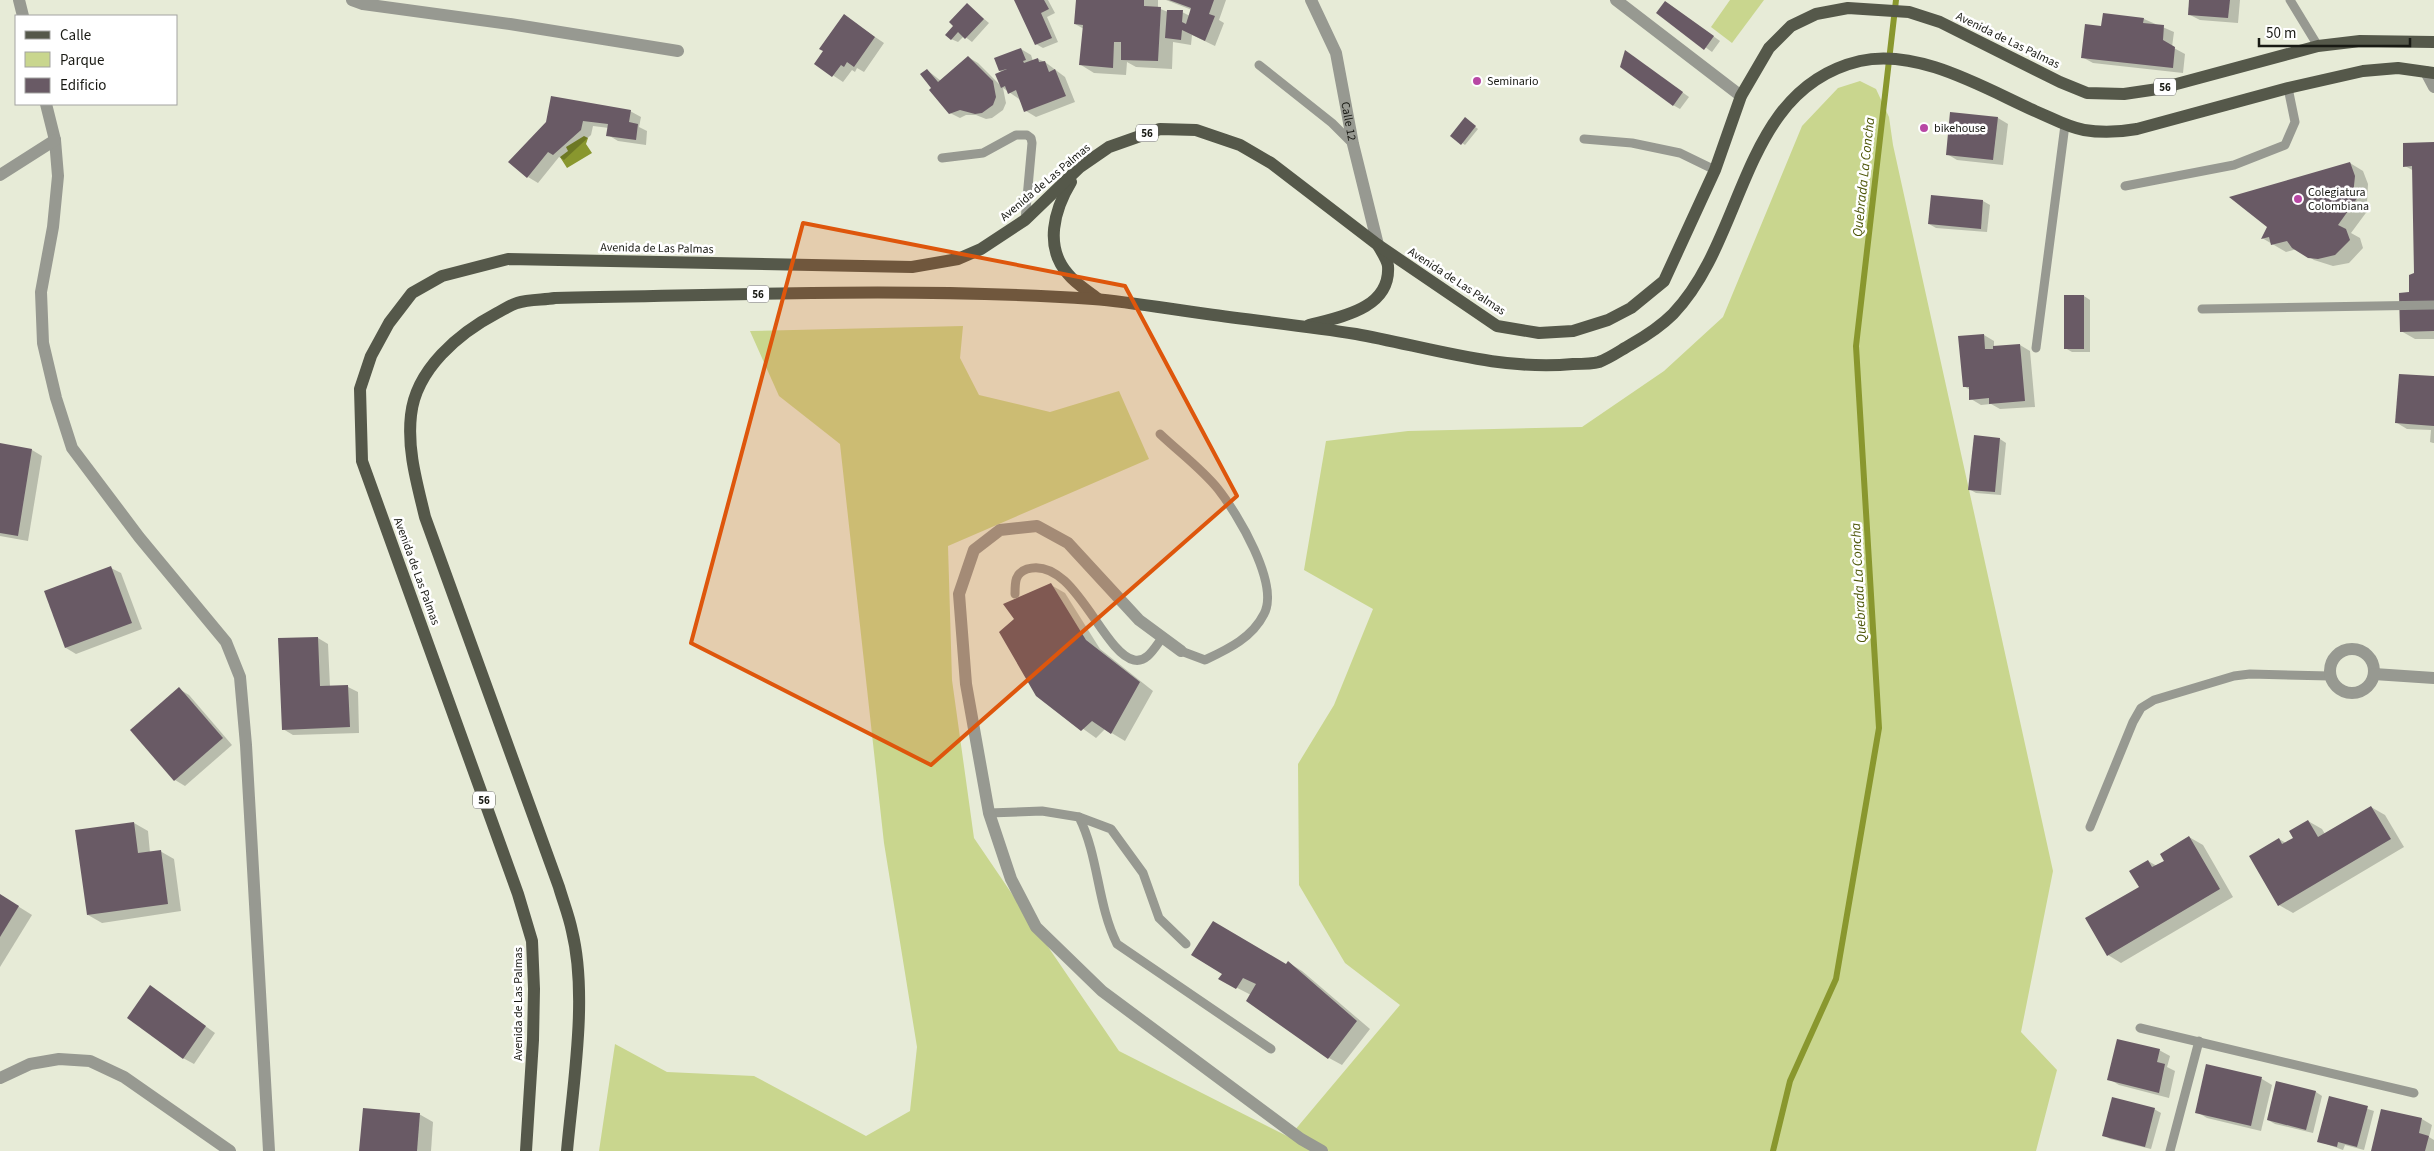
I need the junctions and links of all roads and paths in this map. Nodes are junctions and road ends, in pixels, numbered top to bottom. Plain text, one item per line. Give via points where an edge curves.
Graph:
1 (19, 0) edge
2 (352, 0) edge
3 (1311, 0) edge
4 (1616, 0) edge
5 (1859, 0) edge
6 (2290, 0) edge
7 (1848, 8) junction
8 (23, 15) edge
9 (2434, 42) edge
10 (2318, 46) junction
11 (678, 51) dead end
12 (1259, 65) dead end
13 (2430, 72) edge
14 (2434, 87) edge
15 (2288, 88) junction
16 (1741, 96) junction
17 (46, 105) edge
18 (2065, 125) junction
19 (1584, 139) dead end
20 (55, 140) junction
21 (1353, 144) junction
22 (942, 158) dead end
23 (1080, 168) junction
24 (1715, 170) junction
25 (0, 175) edge
26 (2125, 186) dead end
27 (1025, 220) junction
28 (1378, 245) junction
29 (1098, 300) junction
30 (2434, 305) edge
31 (2202, 309) dead end
32 (1304, 326) junction
33 (2036, 348) dead end
34 (1160, 434) dead end
35 (1015, 594) dead end
36 (1162, 638) junction
37 (1181, 651) joint
38 (2374, 674) junction
39 (2330, 676) junction
40 (2434, 678) edge
41 (989, 813) junction
42 (1079, 817) junction
43 (2090, 827) dead end
44 (1186, 944) dead end
45 (2140, 1028) dead end
46 (2199, 1041) junction
47 (1271, 1049) dead end
48 (0, 1078) edge
49 (2414, 1093) dead end
50 (230, 1151) edge
51 (269, 1151) edge
52 (526, 1151) edge
53 (567, 1151) edge
54 (1322, 1151) edge
55 (2170, 1151) edge

1 - 8 street
2 - 11 street
3 - 21 street, Calle 12 via 1336,53
4 - 16 street
5 - 7 lane
6 - 10 lane
7 - 10 main road, Avenida de Las Palmas / 56 via 1909,12 1940,22 2060,82 2087,92 2124,94 2158,89
7 - 16 main road, Avenida de Las Palmas / 56 via 1816,14 1791,26 1769,48
9 - 10 main road, Avenida de Las Palmas / 56 via 2360,41
12 - 21 lane via 1332,123
13 - 14 street
13 - 15 main road, 56 via 2398,68 2363,71
15 - 18 main road, 56 via 2137,129 2087,131
15 - 26 lane via 2295,122 2285,145 2234,165
16 - 24 main road, Avenida de Las Palmas / 56
17 - 20 street
18 - 32 main road, 56 via 1919,62 1865,60 1840,67 1815,80 1780,112 1764,135 1721,237 1675,312 1650,334 1599,362 1555,366 1507,365
18 - 33 lane
19 - 24 lane via 1632,143 1680,153
20 - 25 street
20 - 51 street via 58,176 41,292 42,343 72,448 139,537 226,642 240,677
21 - 28 street, Calle 12
22 - 27 lane via 983,152 1016,135 1028,135 1032,144
23 - 27 main road, Avenida de Las Palmas / 56
23 - 28 main road, Avenida de Las Palmas / 56 via 1108,148 1160,129 1196,130 1240,145 1271,163
23 - 29 main road via 1062,198 1054,225 1055,254 1068,274
24 - 28 main road, Avenida de Las Palmas / 56 via 1664,281 1631,308 1608,320 1572,331 1539,333 1497,326
27 - 52 main road, Avenida de Las Palmas / 56 via 981,249 958,259 912,267 508,259 442,276 412,293 389,323 371,356 360,389 362,461 515,885 532,941 534,1040
28 - 32 main road via 1388,265 1385,285 1374,301 1356,313
29 - 32 main road, 56
29 - 53 main road, 56 via 882,291 555,298 517,303 486,319 458,338 435,361 420,387 411,413 413,470 425,517 573,932 578,1019
30 - 31 lane
34 - 37 lane via 1218,489 1262,564 1267,594 1265,613 1250,633 1234,646 1205,660
35 - 36 lane via 1015,579 1022,571 1047,569 1061,578 1090,610 1116,648 1132,660 1142,660
36 - 37 street
36 - 41 street via 1139,620 1068,543 1037,526 1000,530 974,550 959,594 966,684
38 - 39 street via 2367,688 2352,694 2338,689
38 - 39 street via 2371,659 2351,648 2336,654 2329,668
38 - 40 street
39 - 43 lane via 2234,676 2154,700 2141,708
41 - 42 lane via 1042,811
41 - 54 street via 1011,879 1036,927 1102,991 1301,1139
42 - 44 lane via 1111,829 1143,873 1159,918
42 - 47 lane via 1089,838 1108,926 1117,944
45 - 46 lane
46 - 49 lane
46 - 55 lane
48 - 50 street via 30,1064 59,1059 90,1061 124,1077

